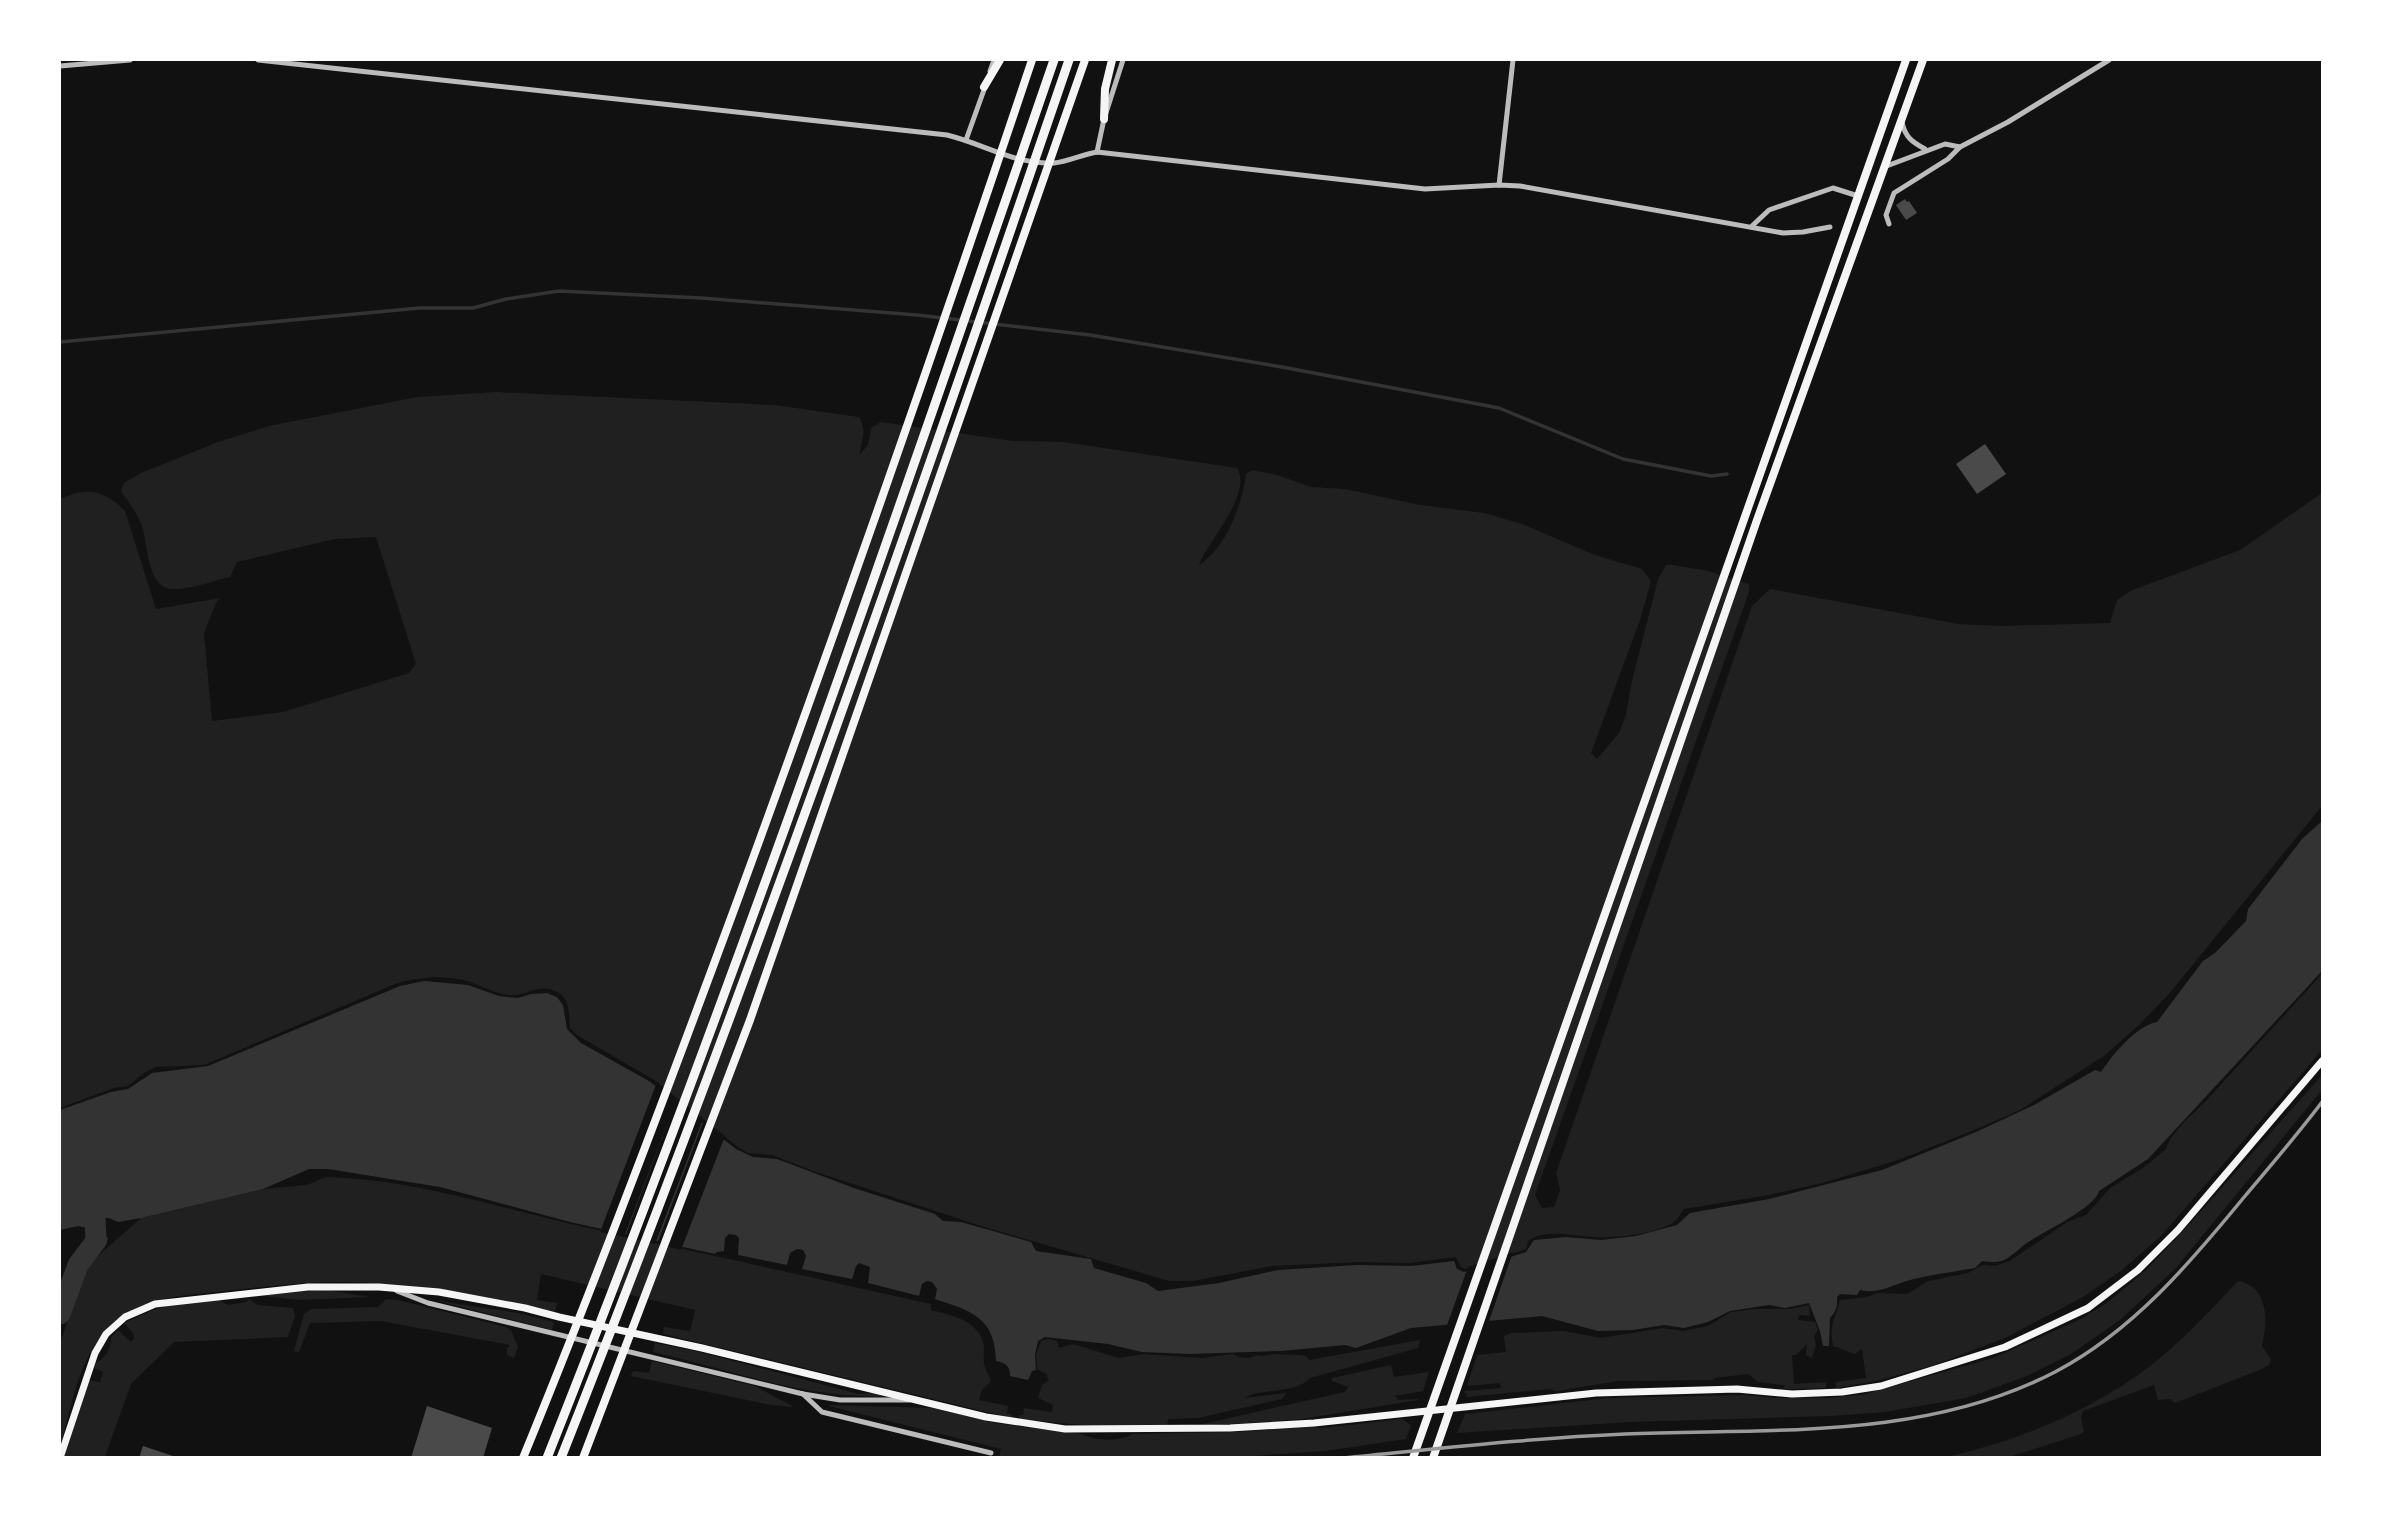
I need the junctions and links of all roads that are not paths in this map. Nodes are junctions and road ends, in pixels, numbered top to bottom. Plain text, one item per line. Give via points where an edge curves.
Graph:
1 (130, 60) edge
2 (258, 60) edge
3 (994, 60) edge
4 (1000, 60) edge
5 (1032, 60) edge
6 (1054, 60) edge
7 (1069, 60) edge
8 (1085, 60) edge
9 (1112, 60) edge
10 (1123, 60) edge
11 (1513, 60) edge
12 (1906, 60) edge
13 (1923, 60) edge
14 (2109, 60) edge
15 (79, 62) edge
16 (60, 66) edge
17 (984, 88) junction
18 (1104, 119) junction
19 (1901, 119) junction
20 (966, 140) junction
21 (1960, 147) junction
22 (1925, 149) junction
23 (1097, 152) junction
24 (1883, 168) junction
25 (1499, 185) junction
26 (1857, 196) junction
27 (1889, 224) dead end
28 (1752, 226) junction
29 (1830, 227) dead end
30 (2322, 1060) edge
31 (391, 1288) junction
32 (803, 1394) junction
33 (913, 1400) junction
34 (1449, 1410) junction
35 (1428, 1412) junction
36 (991, 1453) dead end
37 (60, 1458) edge
38 (523, 1458) edge
39 (547, 1458) edge
40 (561, 1458) edge
41 (583, 1458) edge
42 (1413, 1458) edge
43 (1433, 1458) edge

1 - 15 street
2 - 20 street
3 - 17 street
4 - 17 highway
5 - 38 highway via 902,442 697,1011
6 - 39 highway via 727,989
7 - 40 highway via 731,1020
8 - 41 highway via 750,1020
9 - 18 highway
10 - 18 street
11 - 25 street
12 - 26 highway
13 - 19 highway
14 - 21 street
15 - 16 street
17 - 20 street
18 - 23 street
19 - 22 street via 1905,134
19 - 24 highway
20 - 23 street via 1013,159 1056,163
21 - 22 street via 1945,144
21 - 27 street via 1894,194 1886,215
22 - 24 street
23 - 25 street via 1424,189
24 - 34 highway
25 - 28 street
26 - 28 street via 1833,188 1769,210
26 - 35 highway
28 - 29 street via 1783,233
30 - 34 main road via 2178,1230 2138,1270 2088,1308 2005,1347 1881,1386 1842,1392 1596,1393
31 - 32 street via 441,1307
31 - 33 main road via 524,1308
31 - 37 main road via 308,1287 155,1304 133,1312 106,1334 95,1353
32 - 33 street via 840,1400
32 - 36 street via 822,1412
33 - 35 main road via 1065,1429 1230,1428
34 - 35 main road
34 - 43 highway
35 - 42 highway

